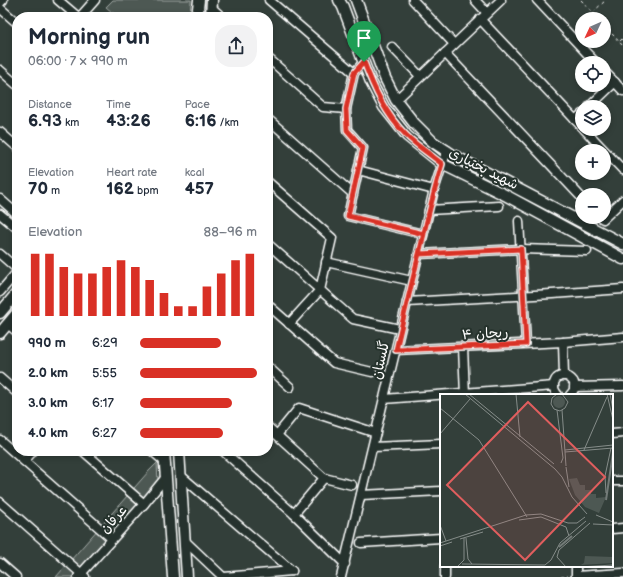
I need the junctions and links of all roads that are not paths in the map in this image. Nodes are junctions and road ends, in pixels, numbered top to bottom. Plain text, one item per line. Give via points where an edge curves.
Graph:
1 (3, 0) edge
2 (58, 0) edge
3 (95, 0) edge
4 (199, 0) edge
5 (269, 0) edge
6 (339, 0) edge
7 (356, 0) edge
8 (413, 0) edge
9 (475, 0) edge
10 (501, 0) edge
11 (537, 0) edge
12 (0, 3) edge
13 (0, 8) edge
14 (73, 12) edge
15 (84, 12) edge
16 (198, 12) edge
17 (487, 13) junction
18 (12, 19) edge
19 (480, 19) junction
20 (454, 44) junction
21 (392, 46) dead end
22 (445, 53) junction
23 (589, 56) edge
24 (273, 62) edge
25 (364, 62) junction
26 (354, 73) junction
27 (2, 75) edge
28 (420, 76) junction
29 (611, 78) edge
30 (12, 79) edge
31 (615, 82) junction
32 (623, 91) edge
33 (396, 100) junction
34 (596, 100) edge
35 (346, 109) junction
36 (575, 120) edge
37 (273, 123) edge
38 (0, 132) edge
39 (591, 136) edge
40 (12, 143) edge
41 (447, 150) junction
42 (442, 164) junction
43 (358, 170) junction
44 (623, 170) edge
45 (273, 186) edge
46 (434, 190) junction
47 (575, 191) edge
48 (353, 194) junction
49 (0, 199) edge
50 (623, 200) edge
51 (499, 206) dead end
52 (12, 210) edge
53 (429, 210) junction
54 (611, 212) edge
55 (0, 214) edge
56 (519, 220) dead end
57 (12, 224) edge
58 (424, 234) junction
59 (623, 244) edge
60 (273, 248) edge
61 (521, 249) junction
62 (587, 251) dead end
63 (0, 254) edge
64 (419, 254) junction
65 (623, 258) edge
66 (326, 262) junction
67 (12, 265) edge
68 (12, 278) edge
69 (412, 281) junction
70 (623, 289) edge
71 (320, 290) junction
72 (0, 292) edge
73 (524, 296) junction
74 (12, 299) edge
75 (407, 302) junction
76 (273, 310) edge
77 (0, 312) edge
78 (12, 319) edge
79 (8, 324) junction
80 (289, 324) junction
81 (12, 328) edge
82 (395, 328) dead end
83 (0, 333) edge
84 (623, 337) edge
85 (562, 342) junction
86 (526, 344) junction
87 (462, 347) junction
88 (396, 350) junction
89 (273, 372) edge
90 (372, 372) dead end
91 (564, 376) junction
92 (0, 378) edge
93 (554, 386) junction
94 (623, 386) edge
95 (290, 387) dead end
96 (574, 387) junction
97 (12, 389) edge
98 (465, 394) edge
99 (557, 394) edge
100 (571, 394) edge
101 (440, 396) edge
102 (384, 399) junction
103 (273, 431) edge
104 (376, 433) junction
105 (623, 433) edge
106 (613, 434) edge
107 (277, 435) junction
108 (0, 440) edge
109 (440, 444) edge
110 (372, 447) junction
111 (12, 450) edge
112 (18, 456) edge
113 (28, 456) edge
114 (89, 456) edge
115 (158, 456) edge
116 (164, 456) edge
117 (179, 456) edge
118 (229, 456) edge
119 (24, 461) junction
120 (165, 462) junction
121 (180, 475) junction
122 (166, 476) junction
123 (324, 478) junction
124 (352, 485) dead end
125 (440, 491) edge
126 (361, 495) junction
127 (0, 502) edge
128 (144, 504) junction
129 (294, 514) junction
130 (440, 538) edge
131 (112, 539) junction
132 (185, 541) junction
133 (361, 543) dead end
134 (0, 563) edge
135 (345, 564) junction
136 (623, 573) edge
137 (82, 576) edge
138 (576, 576) edge
139 (16, 577) edge
140 (172, 577) edge
141 (187, 577) edge
142 (224, 577) edge
143 (341, 577) edge

1 - 12 street
2 - 14 street
3 - 15 street
4 - 16 main road
5 - 26 street
6 - 25 main road, شهید بختیاری
7 - 33 main road, شهید بختیاری via 385,78
8 - 20 street
9 - 17 street
10 - 17 street
11 - 23 street
13 - 18 street
17 - 19 street
19 - 20 street
19 - 36 street
20 - 22 street
21 - 28 street
22 - 28 street
22 - 47 street
24 - 35 street via 323,107
25 - 26 street
25 - 42 main road, شهید بختیاری via 384,107 407,136
26 - 35 street
27 - 30 street
28 - 33 street
29 - 31 street
31 - 32 street
31 - 34 street
33 - 41 main road, شهید بختیاری via 414,123 434,142
35 - 43 street via 347,130 363,148
37 - 48 street
38 - 40 street
39 - 44 street
41 - 42 street, گلستان
41 - 59 main road, شهید بختیاری
42 - 46 street, گلستان
42 - 65 main road, شهید بختیاری
43 - 46 street
43 - 48 street
45 - 66 street via 332,238
46 - 53 street, گلستان
48 - 58 street via 348,216
49 - 52 street
50 - 54 street
51 - 53 street
53 - 58 street, گلستان
55 - 57 street
56 - 61 street
58 - 64 street, گلستان
60 - 71 street
61 - 62 street
61 - 64 street
61 - 73 street
63 - 67 street
64 - 69 street, گلستان
66 - 69 street
66 - 71 street
68 - 72 street
69 - 75 street, گلستان
70 - 73 street
71 - 80 street
71 - 82 street via 353,319
73 - 75 street
73 - 86 street
74 - 77 main road
75 - 88 street, گلستان
76 - 80 street
78 - 79 main road
79 - 81 street
79 - 83 main road
80 - 90 street via 334,363
84 - 85 street, ریحان ۴
85 - 86 street, ریحان ۴
85 - 91 street
86 - 87 street, ریحان ۴
87 - 88 street, ریحان ۴
87 - 98 street
88 - 102 street, گلستان
89 - 95 street
91 - 93 street via 558,378
91 - 96 street via 572,380
92 - 97 street
93 - 98 street
93 - 99 street
94 - 96 street
96 - 100 street
101 - 102 street
102 - 104 street, گلستان
103 - 107 street
104 - 107 street via 299,408
104 - 110 street, گلستان
105 - 106 street
107 - 123 street
108 - 111 street
109 - 110 street
110 - 126 street, گلستان
112 - 119 street
113 - 119 street
114 - 128 street
115 - 120 street
116 - 120 main road
117 - 121 main road
118 - 129 street
119 - 131 street
120 - 122 main road
121 - 122 main road
121 - 132 main road
121 - 142 street via 292,571
122 - 128 street, عرفان
122 - 140 main road
123 - 124 street
123 - 129 street
125 - 126 street
126 - 135 street, گلستان
127 - 137 street
128 - 131 street, عرفان
129 - 135 street
130 - 133 street
131 - 137 street, عرفان
132 - 141 main road
132 - 142 street
134 - 139 street
135 - 143 street, گلستان
136 - 138 street

